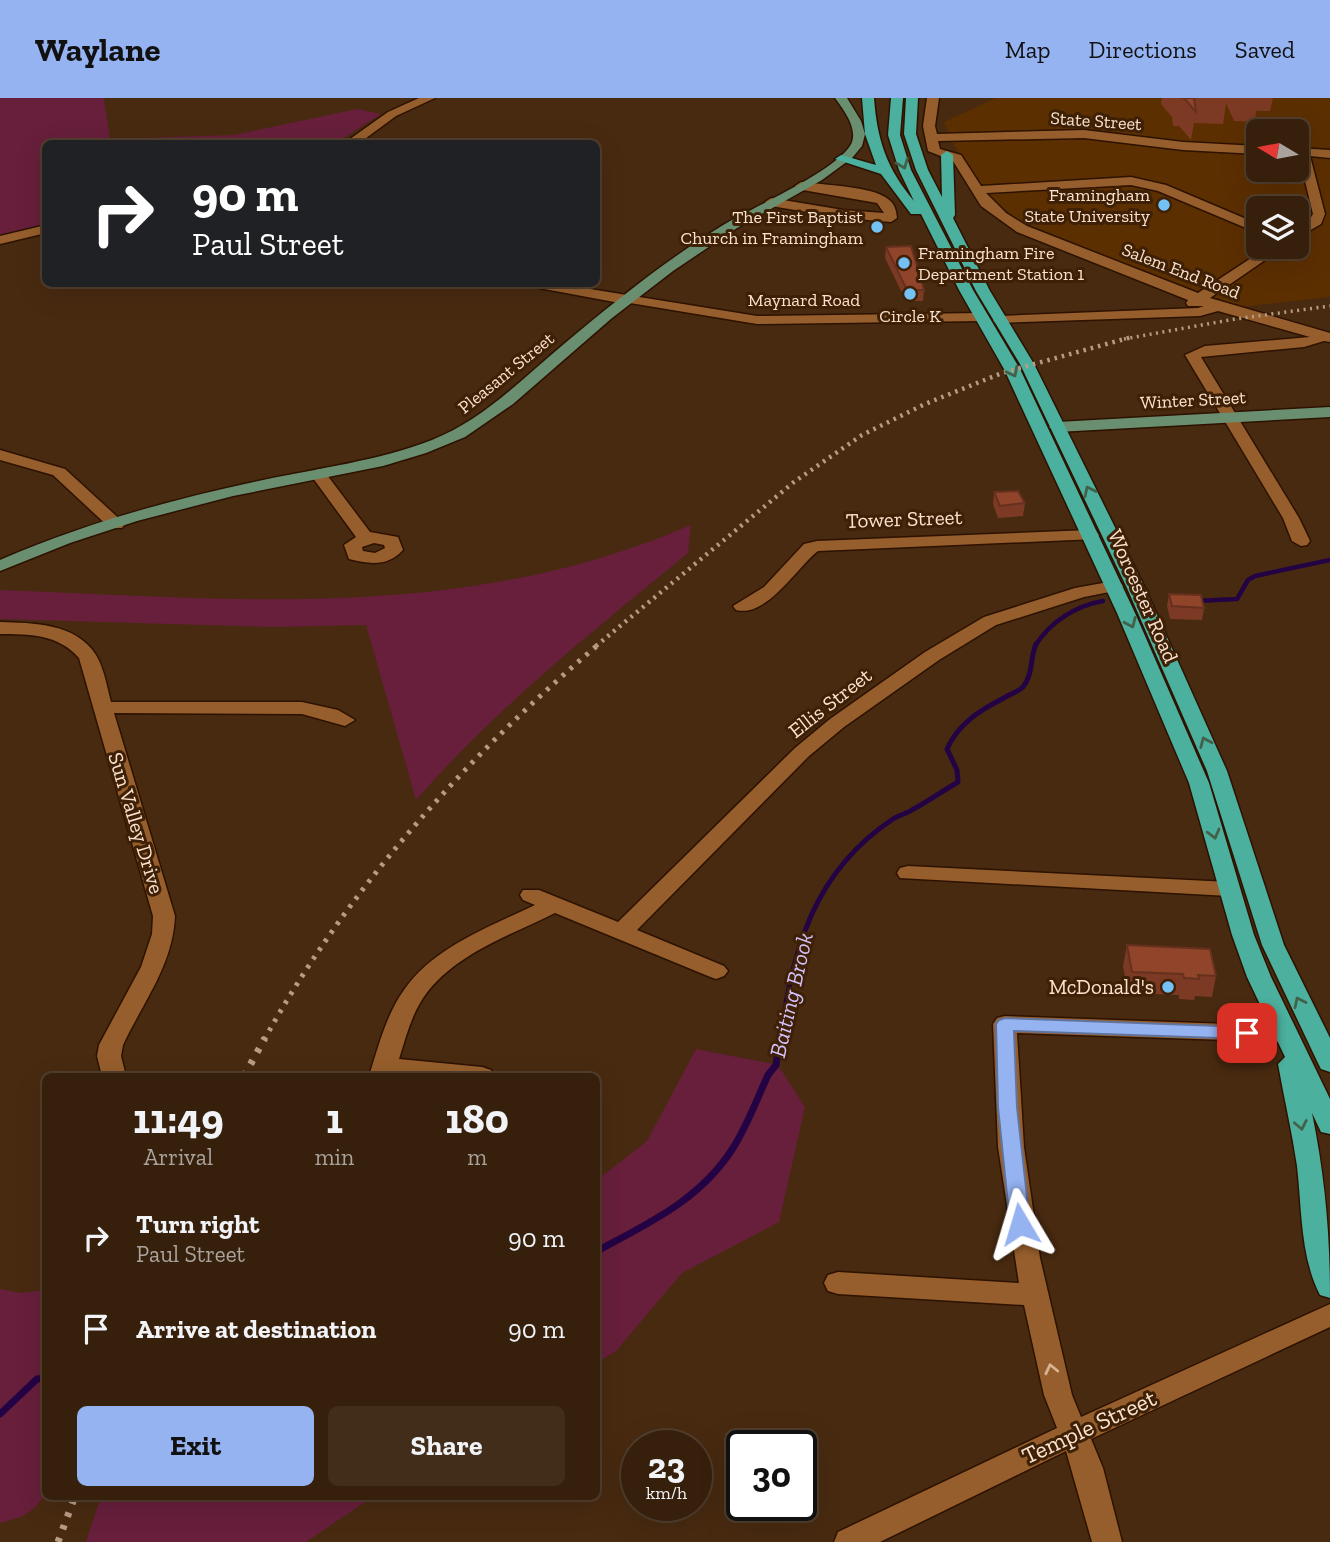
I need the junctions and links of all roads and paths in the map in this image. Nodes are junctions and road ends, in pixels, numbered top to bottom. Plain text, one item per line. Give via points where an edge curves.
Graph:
1 (429, 98) edge
2 (841, 98) edge
3 (868, 98) edge
4 (897, 98) edge
5 (912, 98) edge
6 (933, 98) edge
7 (937, 138) junction
8 (355, 140) edge
9 (1246, 149) edge
10 (1309, 153) edge
11 (1330, 154) edge
12 (947, 155) junction
13 (841, 159) junction
14 (883, 170) junction
15 (1309, 180) edge
16 (801, 186) junction
17 (977, 190) junction
18 (1315, 198) junction
19 (1330, 199) edge
20 (771, 202) junction
21 (1246, 224) edge
22 (1309, 224) edge
23 (42, 230) edge
24 (948, 239) junction
25 (0, 240) edge
26 (1259, 259) edge
27 (556, 287) edge
28 (626, 299) junction
29 (1200, 299) junction
30 (1217, 306) junction
31 (1175, 311) junction
32 (991, 318) junction
33 (1326, 337) edge
34 (1330, 412) edge
35 (1227, 417) junction
36 (1058, 427) junction
37 (0, 455) edge
38 (318, 474) junction
39 (116, 524) junction
40 (1090, 535) junction
41 (365, 538) dead end
42 (1301, 541) dead end
43 (0, 566) edge
44 (1114, 586) junction
45 (742, 606) dead end
46 (0, 628) edge
47 (102, 709) junction
48 (345, 720) dead end
49 (908, 873) dead end
50 (1228, 889) junction
51 (531, 895) dead end
52 (554, 905) junction
53 (621, 933) junction
54 (716, 971) dead end
55 (1284, 1034) junction
56 (1330, 1063) edge
57 (383, 1071) edge
58 (113, 1073) edge
59 (423, 1073) edge
60 (1330, 1125) edge
61 (1309, 1163) junction
62 (1330, 1223) edge
63 (838, 1283) dead end
64 (1330, 1287) edge
65 (1035, 1295) junction
66 (1330, 1315) edge
67 (1073, 1434) junction
68 (849, 1542) edge
69 (1107, 1542) edge

1 - 8 street via 386,118
2 - 13 main road, Pleasant Street via 854,120 858,140
3 - 14 highway via 871,136
4 -> 24 highway, Worcester Road via 893,123 900,158
5 - 24 highway, Worcester Road via 913,146
6 - 7 street via 929,122
7 - 9 street, State Street via 1084,134
7 - 12 street, Salem End Road via 934,151
10 - 11 street
12 - 17 street, Salem End Road via 959,161
12 - 24 highway
13 - 14 highway
13 - 16 main road, Pleasant Street
14 - 24 highway
15 - 18 street
16 - 20 main road, Pleasant Street
16 - 20 street via 877,198 889,207 891,218
17 - 21 street via 1131,181 1162,188
17 - 29 street, Salem End Road via 993,210 1022,229
18 - 19 street
18 - 22 street via 1318,217
20 - 28 main road, Pleasant Street via 688,253
23 - 25 street
24 - 32 highway, Worcester Road
26 - 29 street, Maynard Road
27 - 28 street, Maynard Road
28 - 32 street, Maynard Road via 747,319
28 - 38 main road, Pleasant Street via 469,429 425,448
29 - 30 street, Salem End Road
29 - 31 street, Maynard Road
30 - 31 street, Maynard Road via 1206,311
30 - 33 street, Salem End Road
31 - 32 street, Maynard Road
32 - 36 highway, Worcester Road via 1027,364
32 -> 40 highway, Worcester Road
33 - 35 street via 1193,354
34 - 35 main road, Winter Street
35 - 36 main road, Winter Street
35 - 42 street
56 -> 36 highway, Worcester Road via 1273,945 1202,733
37 - 39 street via 59,471
38 - 39 main road, Pleasant Street
38 - 41 street
39 - 43 main road, Pleasant Street
40 - 44 highway, Worcester Road
40 - 45 street, Tower Street via 817,546 770,591
44 -> 50 highway, Worcester Road via 1199,783
44 - 53 street, Ellis Street via 997,617 890,686 814,741
46 - 47 street, Sun Valley Drive via 51,633 75,642 88,657
47 - 48 street via 304,707
47 - 58 street, Sun Valley Drive via 164,916 157,958 111,1045
49 - 50 street
50 - 55 highway, Worcester Road
51 - 52 street
52 - 53 street
52 - 57 street via 434,970 407,1004
53 - 54 street
55 - 60 highway, Worcester Road
55 -> 61 highway
55 - 65 street via 1005,1024 1014,1171
57 - 59 street
61 - 62 highway
61 - 64 highway via 1313,1214
63 - 65 street
67 -> 65 street via 1058,1395
66 - 67 street, Temple Street
67 - 68 street, Temple Street
67 - 69 street via 1088,1468

